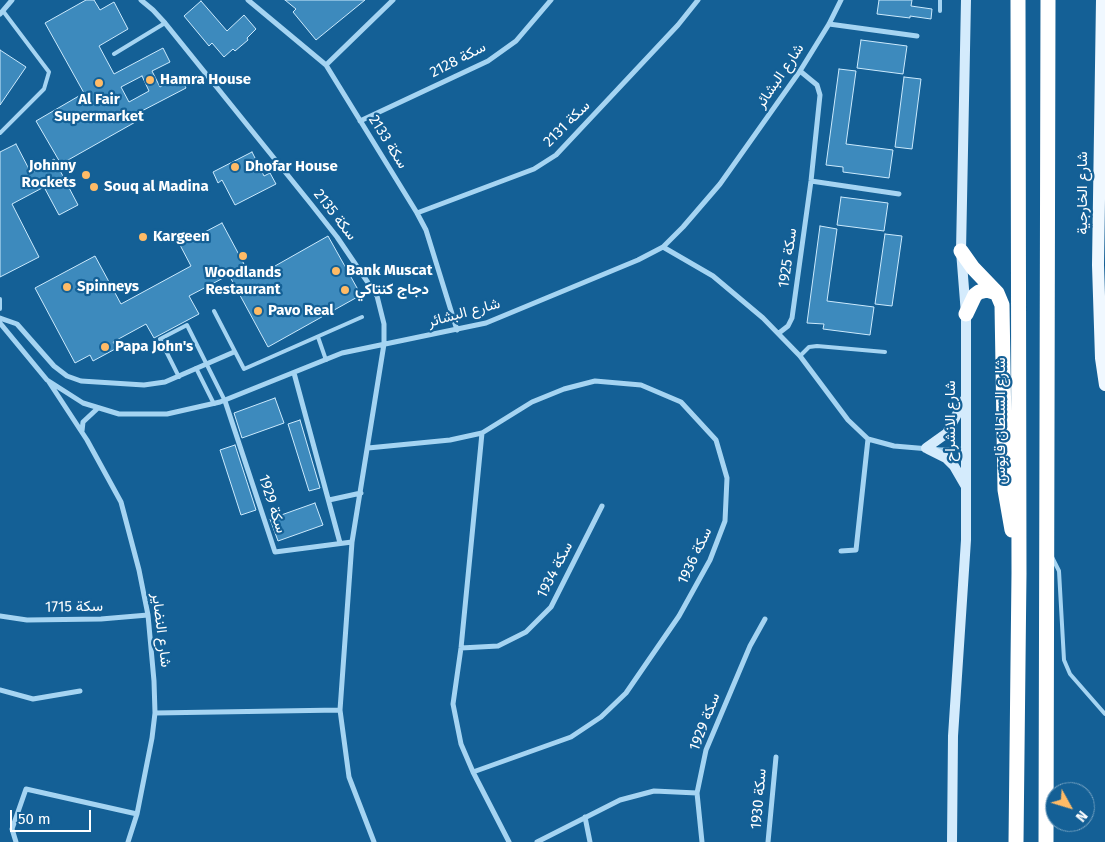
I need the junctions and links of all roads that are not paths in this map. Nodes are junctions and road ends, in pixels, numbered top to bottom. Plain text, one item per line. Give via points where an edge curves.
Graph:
1 (12, 0) edge
2 (141, 0) edge
3 (248, 0) edge
4 (394, 0) edge
5 (552, 0) edge
6 (698, 0) edge
7 (841, 0) edge
8 (940, 0) edge
9 (966, 0) edge
10 (1018, 0) edge
11 (1048, 0) edge
12 (1102, 0) edge
13 (940, 11) dead end
14 (1, 12) edge
15 (164, 23) junction
16 (829, 24) junction
17 (917, 36) dead end
18 (114, 54) dead end
19 (326, 65) junction
20 (800, 71) junction
21 (360, 121) junction
22 (0, 133) edge
23 (811, 181) junction
24 (899, 194) dead end
25 (417, 213) junction
26 (663, 247) junction
27 (961, 252) junction
28 (997, 293) junction
29 (0, 299) edge
30 (0, 309) edge
31 (214, 311) dead end
32 (966, 314) junction
33 (362, 317) dead end
34 (0, 318) edge
35 (0, 323) edge
36 (457, 330) junction
37 (779, 333) junction
38 (318, 337) junction
39 (384, 344) junction
40 (234, 352) junction
41 (885, 352) dead end
42 (800, 356) junction
43 (326, 360) junction
44 (206, 363) junction
45 (196, 368) junction
46 (294, 372) junction
47 (179, 377) junction
48 (47, 380) junction
49 (1105, 385) edge
50 (966, 396) junction
51 (225, 400) junction
52 (214, 404) junction
53 (98, 408) junction
54 (82, 432) junction
55 (482, 433) junction
56 (868, 439) junction
57 (368, 448) junction
58 (927, 448) junction
59 (967, 449) junction
60 (966, 488) junction
61 (361, 493) junction
62 (329, 500) junction
63 (602, 506) dead end
64 (352, 542) junction
65 (340, 543) junction
66 (1047, 546) junction
67 (840, 551) dead end
68 (1019, 573) junction
69 (0, 616) edge
70 (148, 616) junction
71 (766, 618) dead end
72 (461, 648) junction
73 (0, 690) edge
74 (80, 691) dead end
75 (340, 710) junction
76 (155, 713) junction
77 (1105, 714) edge
78 (776, 758) dead end
79 (473, 772) junction
80 (697, 793) junction
81 (137, 814) junction
82 (585, 817) junction
83 (16, 842) edge
84 (128, 842) edge
85 (374, 842) edge
86 (509, 842) edge
87 (537, 842) edge
88 (590, 842) edge
89 (702, 842) edge
90 (768, 842) edge
91 (952, 842) edge
92 (1016, 842) edge
93 (1046, 842) edge

1 - 14 street
2 - 15 street, سكة 2135
3 - 19 street, سكة 2133
4 - 19 street
5 - 21 street, سكة 2128 via 516,41 488,61
6 - 25 street, سكة 2131 via 556,155 534,169
7 - 16 street, شارع البشائر
8 - 13 lane
9 - 27 street, شارع الانشراح
10 - 68 highway, شارع السلطان قابوس
11 - 66 highway
12 - 49 main road, شارع الخارجية via 1098,265
14 - 22 lane via 49,72 44,89
15 - 18 lane
15 - 39 street, سكة 2135 via 306,197 359,269 377,296 384,324
16 - 17 street
16 - 20 street, شارع البشائر
19 - 21 street, سكة 2133
20 - 23 street, سكة 1925 via 817,85 820,95
20 - 26 street, شارع البشائر via 720,184
21 - 25 street, سكة 2133
23 - 24 street
23 - 37 street, سكة 1925 via 792,318
25 - 36 street, سكة 2133 via 426,230
26 - 36 street, شارع البشائر via 486,323
26 - 37 street via 714,276
27 - 28 highway
27 - 32 street, شارع الانشراح
28 - 32 highway via 979,292
28 - 68 highway via 1002,304 1005,490
29 - 30 lane
31 - 40 lane
32 - 50 street, شارع الانشراح
33 - 38 lane
34 - 47 street via 17,324 54,366 74,379 144,385
35 - 48 street, شارع البشائر
36 - 39 street, شارع البشائر
37 - 42 street
38 - 40 lane via 244,369
38 - 43 lane
39 - 43 street, شارع البشائر
39 - 57 street
40 - 44 street
41 - 42 lane via 817,346 809,347
42 - 56 street via 848,420
43 - 46 street, شارع البشائر
44 - 45 street
44 - 47 lane via 187,325 160,340
44 - 51 lane
45 - 47 street
45 - 52 lane
46 - 51 street, شارع البشائر
46 - 62 street
48 - 53 street, شارع البشائر via 83,403
48 - 54 street, شارع النضاير
50 - 58 street via 947,433
50 - 59 street, شارع الانشراح
51 - 52 street, شارع البشائر
51 - 65 street, سكة 1929 via 274,552
52 - 53 street, شارع البشائر via 167,414 119,414
53 - 54 street via 83,422
54 - 70 street, شارع النضاير via 121,502
55 - 57 street, سكة 1936 via 450,440
55 - 72 street
55 - 79 street, سكة 1936 via 532,402 564,389 595,381 641,385 681,402 716,440 727,478 725,520 710,560 678,616 626,693 601,717 570,737
56 - 58 street via 894,446
56 - 67 street via 856,550
57 - 61 street
58 - 59 street
58 - 60 street via 954,466
59 - 60 street, شارع الانشراح
60 - 91 street, شارع الانشراح via 966,540 953,736
61 - 62 street
61 - 64 street
62 - 65 street
63 - 72 street, سكة 1934 via 551,608 526,632 498,646
64 - 65 street, سكة 1929
64 - 75 street
66 - 77 lane via 1059,571 1064,660 1070,674
66 - 93 highway
68 - 92 highway, شارع السلطان قابوس
69 - 70 street, سكة 1715 via 27,620
70 - 76 street, شارع النضاير
71 - 80 street, سكة 1929 via 750,646 706,750
72 - 79 street via 453,704 461,744
73 - 74 street via 33,699
75 - 76 street
75 - 85 street via 349,777
76 - 81 street, شارع النضاير
78 - 90 street, سكة 1930
79 - 86 street
80 - 82 street via 654,791 620,800
80 - 89 street, سكة 1929
81 - 83 street via 26,789 12,828
81 - 84 street, شارع النضاير
82 - 87 street
82 - 88 street

